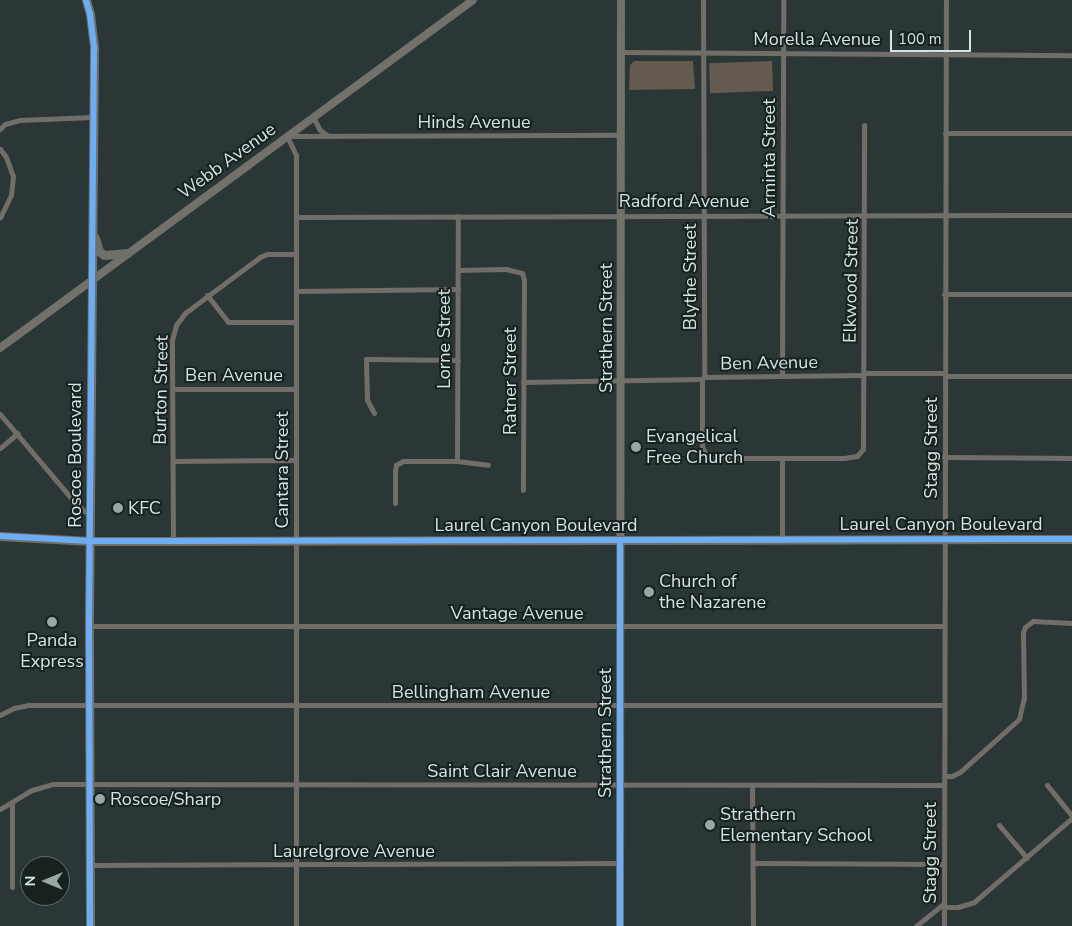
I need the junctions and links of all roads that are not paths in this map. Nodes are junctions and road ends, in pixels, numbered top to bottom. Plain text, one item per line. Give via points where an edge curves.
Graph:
1 (86, 0) edge
2 (473, 0) edge
3 (621, 0) edge
4 (703, 0) edge
5 (783, 0) edge
6 (946, 0) edge
7 (621, 52) junction
8 (783, 52) junction
9 (703, 53) junction
10 (946, 54) junction
11 (1072, 55) edge
12 (93, 117) junction
13 (313, 117) junction
14 (864, 125) dead end
15 (0, 129) edge
16 (945, 133) junction
17 (1072, 133) edge
18 (328, 135) junction
19 (621, 135) junction
20 (287, 136) junction
21 (0, 149) edge
22 (783, 214) junction
23 (865, 214) junction
24 (945, 214) junction
25 (621, 215) junction
26 (703, 215) junction
27 (1072, 215) edge
28 (458, 216) junction
29 (296, 217) junction
30 (0, 218) edge
31 (92, 231) junction
32 (128, 253) junction
33 (296, 254) junction
34 (458, 270) junction
35 (92, 279) junction
36 (458, 289) junction
37 (296, 290) junction
38 (944, 294) junction
39 (1072, 294) edge
40 (207, 295) junction
41 (296, 322) junction
42 (0, 348) edge
43 (458, 360) junction
44 (864, 374) junction
45 (945, 374) junction
46 (782, 376) junction
47 (1072, 376) edge
48 (703, 378) junction
49 (621, 380) junction
50 (524, 382) junction
51 (173, 389) junction
52 (295, 389) junction
53 (374, 413) dead end
54 (0, 414) edge
55 (18, 433) junction
56 (0, 448) edge
57 (944, 457) junction
58 (782, 458) junction
59 (1072, 458) edge
60 (296, 460) junction
61 (174, 461) junction
62 (457, 461) junction
63 (488, 465) dead end
64 (523, 490) dead end
65 (395, 503) dead end
66 (90, 515) junction
67 (0, 536) edge
68 (944, 538) junction
69 (782, 539) junction
70 (1072, 539) edge
71 (90, 540) junction
72 (620, 540) junction
73 (173, 541) junction
74 (295, 541) junction
75 (1072, 623) edge
76 (89, 626) junction
77 (296, 626) junction
78 (944, 626) junction
79 (620, 627) junction
80 (89, 705) junction
81 (296, 705) junction
82 (944, 705) junction
83 (620, 706) junction
84 (0, 715) edge
85 (944, 776) junction
86 (90, 784) junction
87 (296, 784) junction
88 (620, 785) junction
89 (752, 785) junction
90 (944, 785) junction
91 (1047, 785) dead end
92 (12, 802) junction
93 (0, 809) edge
94 (1072, 817) edge
95 (999, 825) dead end
96 (1027, 858) junction
97 (619, 864) junction
98 (753, 864) junction
99 (944, 864) junction
100 (90, 865) junction
101 (296, 866) junction
102 (12, 887) dead end
103 (944, 905) junction
104 (90, 926) edge
105 (296, 926) edge
106 (620, 926) edge
107 (753, 926) edge
108 (916, 926) edge
109 (944, 926) edge

1 - 12 main road, Roscoe Boulevard via 94,49
2 - 13 street, Webb Avenue
3 - 7 street, Strathern Street
4 - 9 street, Blythe Street
5 - 8 street, Arminta Street
6 - 10 street, Stagg Street
7 - 9 street, Morella Avenue
7 - 19 street, Strathern Street
8 - 9 street, Morella Avenue
8 - 10 street, Morella Avenue
8 - 22 street, Arminta Street
9 - 26 street, Blythe Street
10 - 11 street, Morella Avenue
10 - 16 street, Stagg Street
12 - 15 street via 20,120
12 - 31 main road, Roscoe Boulevard
13 - 18 street via 320,130
13 - 20 street, Webb Avenue
14 - 23 street, Elkwood Street
16 - 17 street
16 - 24 street, Stagg Street
18 - 19 street, Hinds Avenue
18 - 20 street, Hinds Avenue
19 - 25 street, Strathern Street
20 - 29 street, Cantara Street via 296,155
20 - 32 street, Webb Avenue
21 - 30 street via 12,176 11,195
22 - 23 street, Radford Avenue
22 - 26 street, Radford Avenue
22 - 46 street, Arminta Street
23 - 24 street, Radford Avenue
23 - 44 street, Elkwood Street
24 - 27 street, Radford Avenue
24 - 38 street, Stagg Street
25 - 26 street, Radford Avenue
25 - 28 street, Radford Avenue
25 - 49 street, Strathern Street
26 - 48 street, Blythe Street
28 - 29 street, Radford Avenue
28 - 34 street, Lorne Street
29 - 33 street, Cantara Street
31 - 32 main road via 101,254
31 - 35 main road, Roscoe Boulevard
32 - 35 street, Webb Avenue
33 - 37 street, Cantara Street
33 - 40 street, Burton Street via 260,257
34 - 36 street, Lorne Street
34 - 50 street, Ratner Street via 506,269 522,273
35 - 42 street, Webb Avenue
35 - 66 main road, Roscoe Boulevard
36 - 37 street
36 - 43 street, Lorne Street
37 - 41 street, Cantara Street
38 - 39 street
38 - 45 street, Stagg Street
40 - 41 street via 228,322
40 - 51 street, Burton Street via 176,325 172,340
41 - 52 street, Cantara Street
43 - 53 street via 366,359 367,400
43 - 62 street, Lorne Street
44 - 45 street, Ben Avenue
44 - 46 street, Ben Avenue
44 - 58 street, Elkwood Street via 864,436 860,454 854,457
45 - 47 street, Ben Avenue
45 - 57 street, Stagg Street
46 - 48 street, Ben Avenue
48 - 49 street, Ben Avenue
48 - 58 street, Blythe Street via 702,447 705,453 713,458
49 - 50 street, Ben Avenue
49 - 72 street, Strathern Street
50 - 64 street, Ratner Street
51 - 52 street, Ben Avenue
51 - 61 street, Burton Street
52 - 60 street, Cantara Street
54 - 55 street
55 - 56 street
55 - 66 street
57 - 59 street
57 - 68 street, Stagg Street
58 - 69 street
60 - 61 street
60 - 74 street, Cantara Street
61 - 73 street, Burton Street
62 - 63 street
62 - 65 street via 404,461 396,465
66 - 71 main road, Roscoe Boulevard
67 - 71 main road, Laurel Canyon Boulevard
68 - 69 main road, Laurel Canyon Boulevard
68 - 70 main road, Laurel Canyon Boulevard
68 - 78 street, Stagg Street
69 - 72 main road, Laurel Canyon Boulevard
71 - 73 main road, Laurel Canyon Boulevard
71 - 76 main road, Roscoe Boulevard
72 - 74 main road, Laurel Canyon Boulevard
72 - 79 street, Strathern Street
73 - 74 main road, Laurel Canyon Boulevard
74 - 77 street, Cantara Street
75 - 85 street via 1029,622 1023,633 1024,698 1019,719 960,772
76 - 77 street, Vantage Avenue
76 - 80 main road, Roscoe Boulevard
77 - 79 street, Vantage Avenue
77 - 81 street, Cantara Street
78 - 79 street, Vantage Avenue
78 - 82 street, Stagg Street
79 - 83 street, Strathern Street
80 - 81 street, Bellingham Avenue
80 - 84 street, Bellingham Avenue via 28,705
80 - 86 main road, Roscoe Boulevard
81 - 83 street, Bellingham Avenue
81 - 87 street, Cantara Street
82 - 83 street, Bellingham Avenue
82 - 85 street, Stagg Street
83 - 88 street, Strathern Street
85 - 90 street, Stagg Street
86 - 87 street, Saint Clair Avenue
86 - 92 street, Saint Clair Avenue via 46,786
86 - 100 main road, Roscoe Boulevard
87 - 88 street, Saint Clair Avenue
87 - 101 street, Cantara Street
88 - 89 street, Saint Clair Avenue
88 - 97 street, Strathern Street
89 - 90 street, Saint Clair Avenue
89 - 98 street
90 - 99 street, Stagg Street
91 - 94 street
92 - 93 street, Saint Clair Avenue
92 - 102 street
94 - 96 street
95 - 96 street
96 - 103 street via 974,902 958,907
97 - 101 street, Laurelgrove Avenue
97 - 106 street, Strathern Street
98 - 99 street
98 - 107 street
99 - 103 street, Stagg Street
100 - 101 street, Laurelgrove Avenue
100 - 104 main road, Roscoe Boulevard
101 - 105 street, Cantara Street
103 - 108 street
103 - 109 street, Stagg Street

